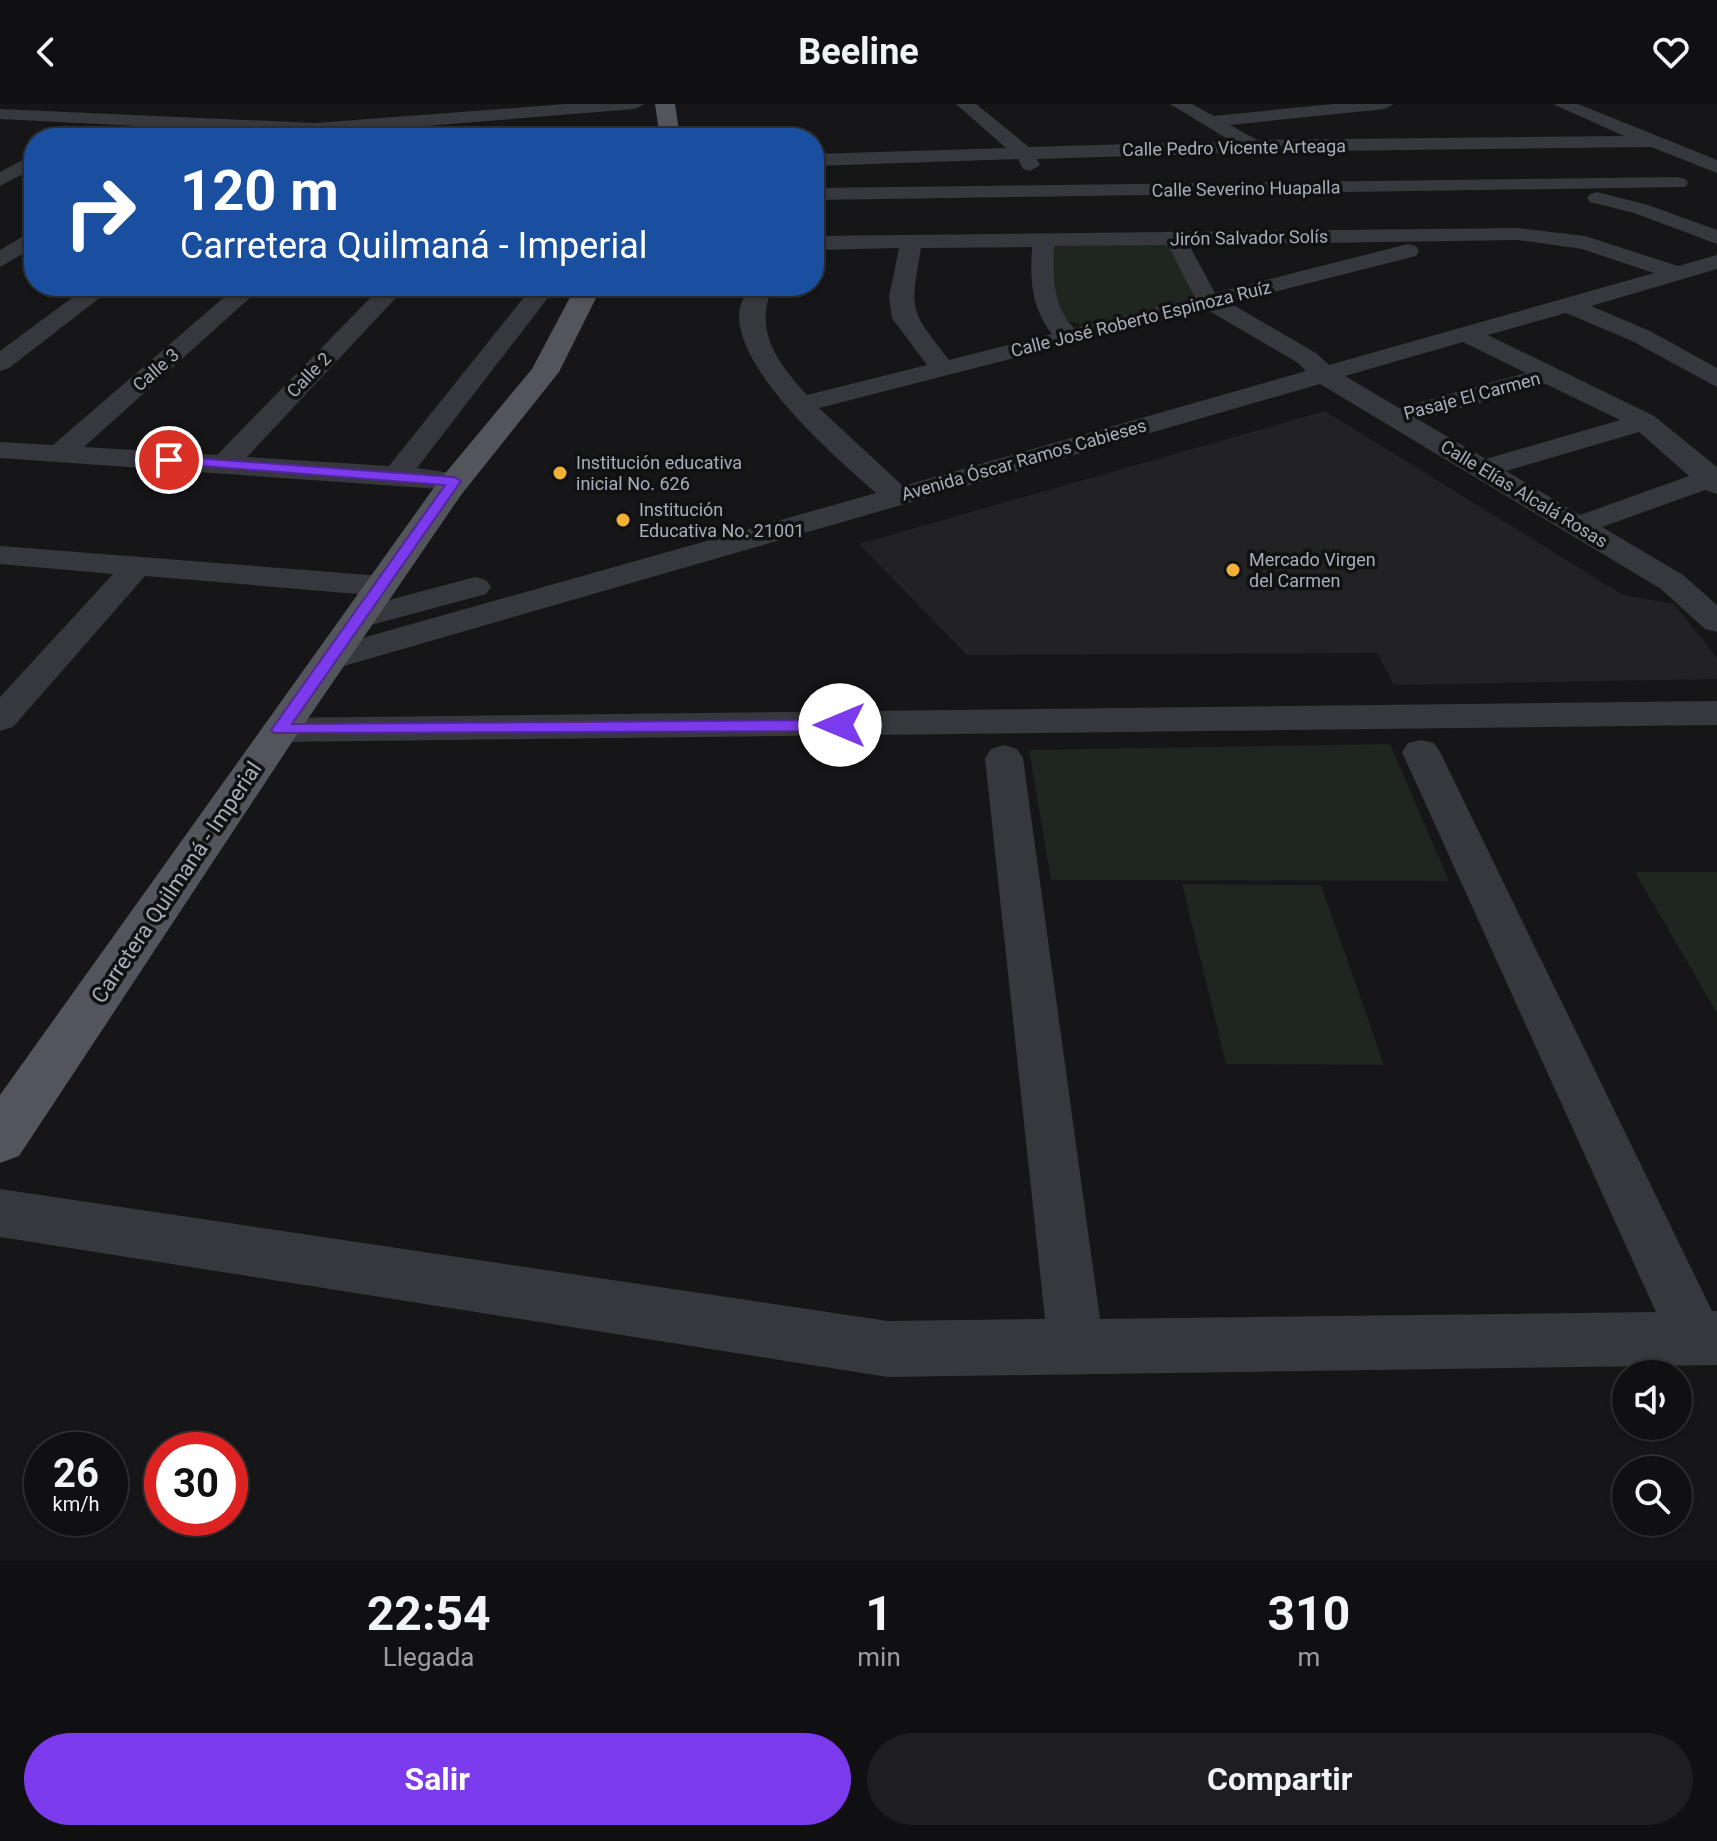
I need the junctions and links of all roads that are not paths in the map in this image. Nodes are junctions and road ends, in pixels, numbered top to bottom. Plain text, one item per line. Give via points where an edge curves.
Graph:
1 (135, 104) edge
2 (635, 104) edge
3 (665, 104) edge
4 (965, 104) edge
5 (1179, 104) edge
6 (1382, 104) edge
7 (1562, 104) edge
8 (557, 107) edge
9 (0, 114) edge
10 (109, 118) junction
11 (1211, 122) junction
12 (214, 123) junction
13 (92, 128) edge
14 (206, 128) edge
15 (257, 128) edge
16 (438, 128) edge
17 (669, 128) edge
18 (1655, 141) junction
19 (1254, 146) junction
20 (1025, 154) junction
21 (824, 160) edge
22 (24, 166) edge
23 (1717, 167) edge
24 (1717, 174) edge
25 (0, 180) edge
26 (1678, 183) junction
27 (1510, 186) junction
28 (1288, 189) junction
29 (824, 195) edge
30 (1613, 201) junction
31 (1049, 221) junction
32 (0, 235) edge
33 (1482, 235) junction
34 (1318, 237) junction
35 (1717, 237) edge
36 (1175, 238) junction
37 (911, 242) junction
38 (24, 243) edge
39 (824, 243) edge
40 (1717, 245) edge
41 (0, 260) edge
42 (1717, 262) edge
43 (1644, 265) junction
44 (1678, 273) junction
45 (1717, 289) edge
46 (90, 296) edge
47 (240, 296) edge
48 (385, 296) edge
49 (537, 296) edge
50 (584, 296) edge
51 (757, 296) edge
52 (1210, 302) junction
53 (1569, 305) junction
54 (1466, 334) junction
55 (1069, 337) junction
56 (0, 363) edge
57 (1316, 366) junction
58 (943, 369) junction
59 (1549, 375) junction
60 (1717, 379) edge
61 (800, 405) junction
62 (1395, 418) junction
63 (1644, 422) junction
64 (60, 453) junction
65 (6, 454) edge
66 (224, 464) junction
67 (1482, 469) junction
68 (397, 475) junction
69 (1715, 480) edge
70 (454, 481) junction
71 (887, 488) junction
72 (1577, 526) junction
73 (603, 553) dead end
74 (0, 555) edge
75 (137, 566) junction
76 (497, 581) dead end
77 (371, 602) junction
78 (1717, 622) edge
79 (332, 658) junction
80 (1717, 713) edge
81 (0, 719) edge
82 (280, 730) junction
83 (1421, 752) dead end
84 (1004, 758) dead end
85 (0, 1139) edge
86 (0, 1213) edge
87 (1706, 1338) edge
88 (1076, 1346) junction

1 - 10 street
2 - 8 street
3 - 17 main road
4 - 20 street
5 - 11 street
6 - 11 street
7 - 18 street
8 - 16 street
9 - 10 street
10 - 12 street
10 - 13 street
11 - 19 street
12 - 14 street
12 - 15 street
18 - 19 street, Calle Pedro Vicente Arteaga
18 - 23 street
19 - 20 street, Calle Pedro Vicente Arteaga
19 - 28 street
20 - 21 street, Calle Pedro Vicente Arteaga
20 - 31 street
22 - 25 street
24 - 26 street
26 - 27 street, Calle Severino Huapalla
26 - 30 street
27 - 28 street, Calle Severino Huapalla
27 - 30 street
28 - 31 street, Calle Severino Huapalla
28 - 34 street
29 - 31 street, Calle Severino Huapalla
30 - 35 street
31 - 36 street, Jirón Salvador Solís
31 - 37 street, Jirón Salvador Solís
31 - 55 street via 1045,307 1055,326
32 - 38 street
33 - 34 street, Jirón Salvador Solís
33 - 43 street, Jirón Salvador Solís via 1571,240
33 - 52 street, Calle José Roberto Espinoza Ruíz
34 - 36 street, Jirón Salvador Solís
36 - 52 street
37 - 39 street, Jirón Salvador Solís
37 - 58 street via 901,297 904,318
38 - 41 street
40 - 43 street, Avenida Óscar Ramos Cabieses
42 - 44 street, Avenida Óscar Ramos Cabieses
43 - 44 street, Jirón Salvador Solís
43 - 57 street, Avenida Óscar Ramos Cabieses
44 - 45 street, Jirón Salvador Solís
44 - 53 street, Avenida Óscar Ramos Cabieses
46 - 56 street
47 - 64 street, Calle 3
48 - 66 street, Calle 2
49 - 68 street
50 - 70 main road, Carretera Quilmaná - Imperial via 545,372
51 - 61 street via 751,313 757,343
52 - 55 street, Calle José Roberto Espinoza Ruíz
52 - 57 street, Calle Elías Alcalá Rosas
53 - 54 street, Avenida Óscar Ramos Cabieses
53 - 60 street via 1641,336
54 - 57 street, Avenida Óscar Ramos Cabieses
54 - 59 street
55 - 58 street, Calle José Roberto Espinoza Ruíz
57 - 62 street, Calle Elías Alcalá Rosas
57 - 71 street, Avenida Óscar Ramos Cabieses
58 - 61 street, Calle José Roberto Espinoza Ruíz
59 - 62 street, Pasaje El Carmen
59 - 63 street
61 - 71 street
62 - 67 street, Calle Elías Alcalá Rosas
63 - 67 street
63 - 69 street
64 - 65 street
64 - 66 street
66 - 68 street
67 - 72 street, Calle Elías Alcalá Rosas
68 - 70 street
69 - 72 street
70 - 77 main road, Carretera Quilmaná - Imperial
71 - 73 street, Avenida Óscar Ramos Cabieses
71 - 79 street, Avenida Óscar Ramos Cabieses
72 - 78 street, Calle Elías Alcalá Rosas via 1672,582
74 - 75 street
75 - 77 street
75 - 81 street
76 - 77 street
77 - 79 main road, Carretera Quilmaná - Imperial
79 - 82 main road, Carretera Quilmaná - Imperial
80 - 82 street
82 - 85 main road, Carretera Quilmaná - Imperial
83 - 87 street
84 - 88 street
86 - 88 street via 888,1349
87 - 88 street

